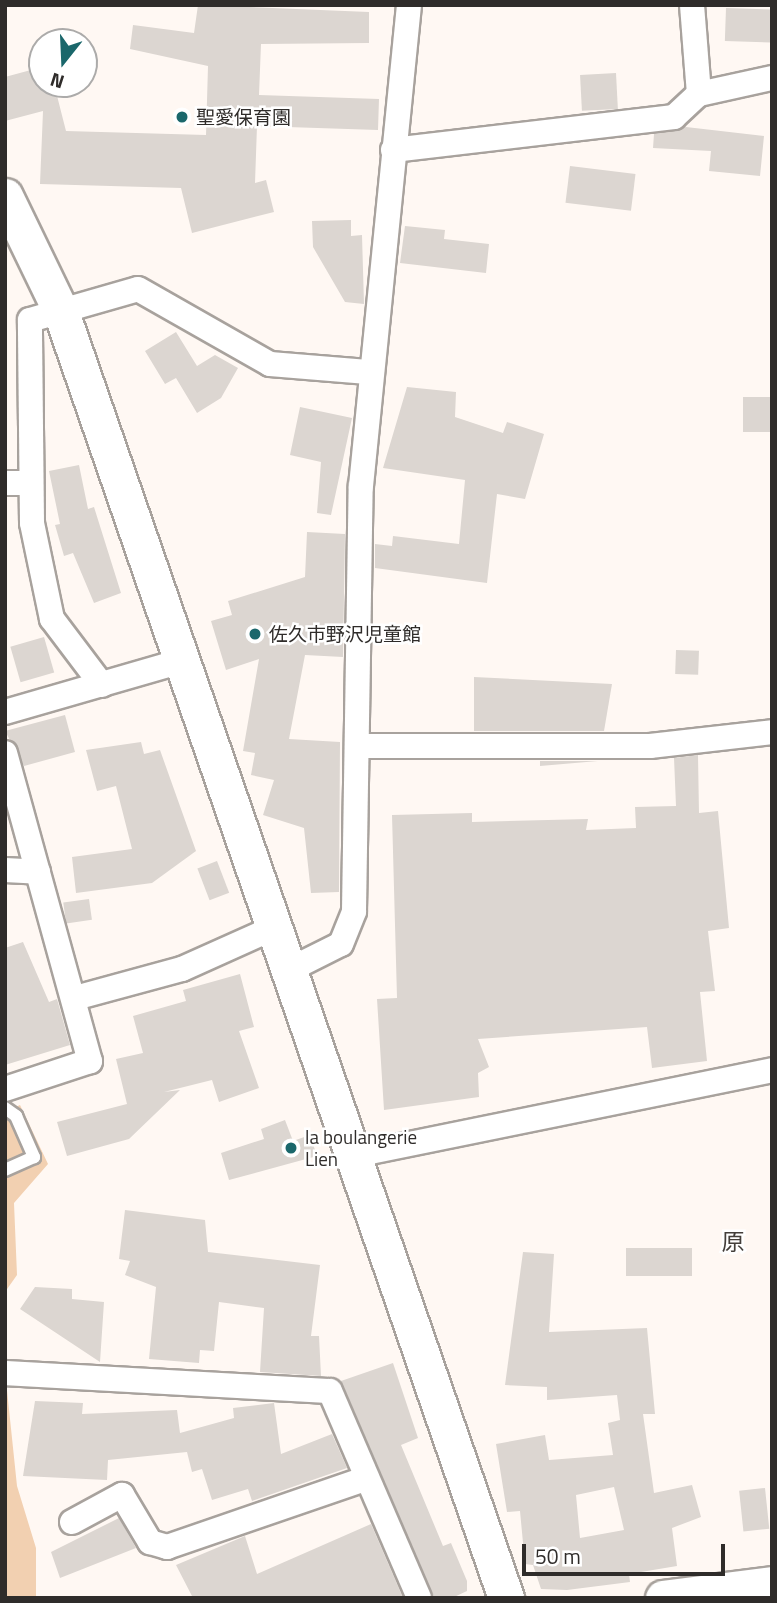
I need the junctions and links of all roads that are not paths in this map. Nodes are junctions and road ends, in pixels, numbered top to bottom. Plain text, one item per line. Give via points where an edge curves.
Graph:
1 (409, 5) edge
2 (692, 5) edge
3 (772, 78) edge
4 (699, 94) junction
5 (393, 150) junction
6 (5, 197) edge
7 (61, 312) junction
8 (369, 372) junction
9 (30, 483) junction
10 (5, 484) edge
11 (185, 660) junction
12 (102, 685) junction
13 (5, 712) edge
14 (772, 732) edge
15 (360, 746) junction
16 (5, 753) edge
17 (5, 870) edge
18 (38, 872) junction
19 (271, 929) junction
20 (287, 971) junction
21 (75, 998) junction
22 (772, 1070) edge
23 (5, 1089) edge
24 (5, 1108) edge
25 (350, 1156) junction
26 (5, 1170) edge
27 (5, 1373) edge
28 (364, 1479) junction
29 (72, 1522) dead end
30 (772, 1584) edge
31 (419, 1598) edge
32 (506, 1598) edge
33 (663, 1598) edge

1 - 5 street
2 - 4 street
3 - 4 street
4 - 5 street via 674,117
5 - 8 street
6 - 7 street
7 - 8 street via 138,289 270,364
7 - 9 street via 30,320 25,343 34,438
7 - 11 street
8 - 15 street via 361,486
9 - 10 street
9 - 12 street via 32,523 52,619
11 - 12 street
11 - 19 street
12 - 13 street
14 - 15 street via 650,746
15 - 20 street via 350,929 325,955
16 - 18 street
17 - 18 street
18 - 21 street
19 - 20 street
19 - 21 street via 182,969
20 - 25 street
21 - 23 street via 90,1061
22 - 25 street
24 - 26 lane via 16,1116 34,1157
25 - 32 street
27 - 28 street via 330,1391
28 - 29 street via 167,1547 150,1542 122,1495
28 - 31 street
30 - 33 street

